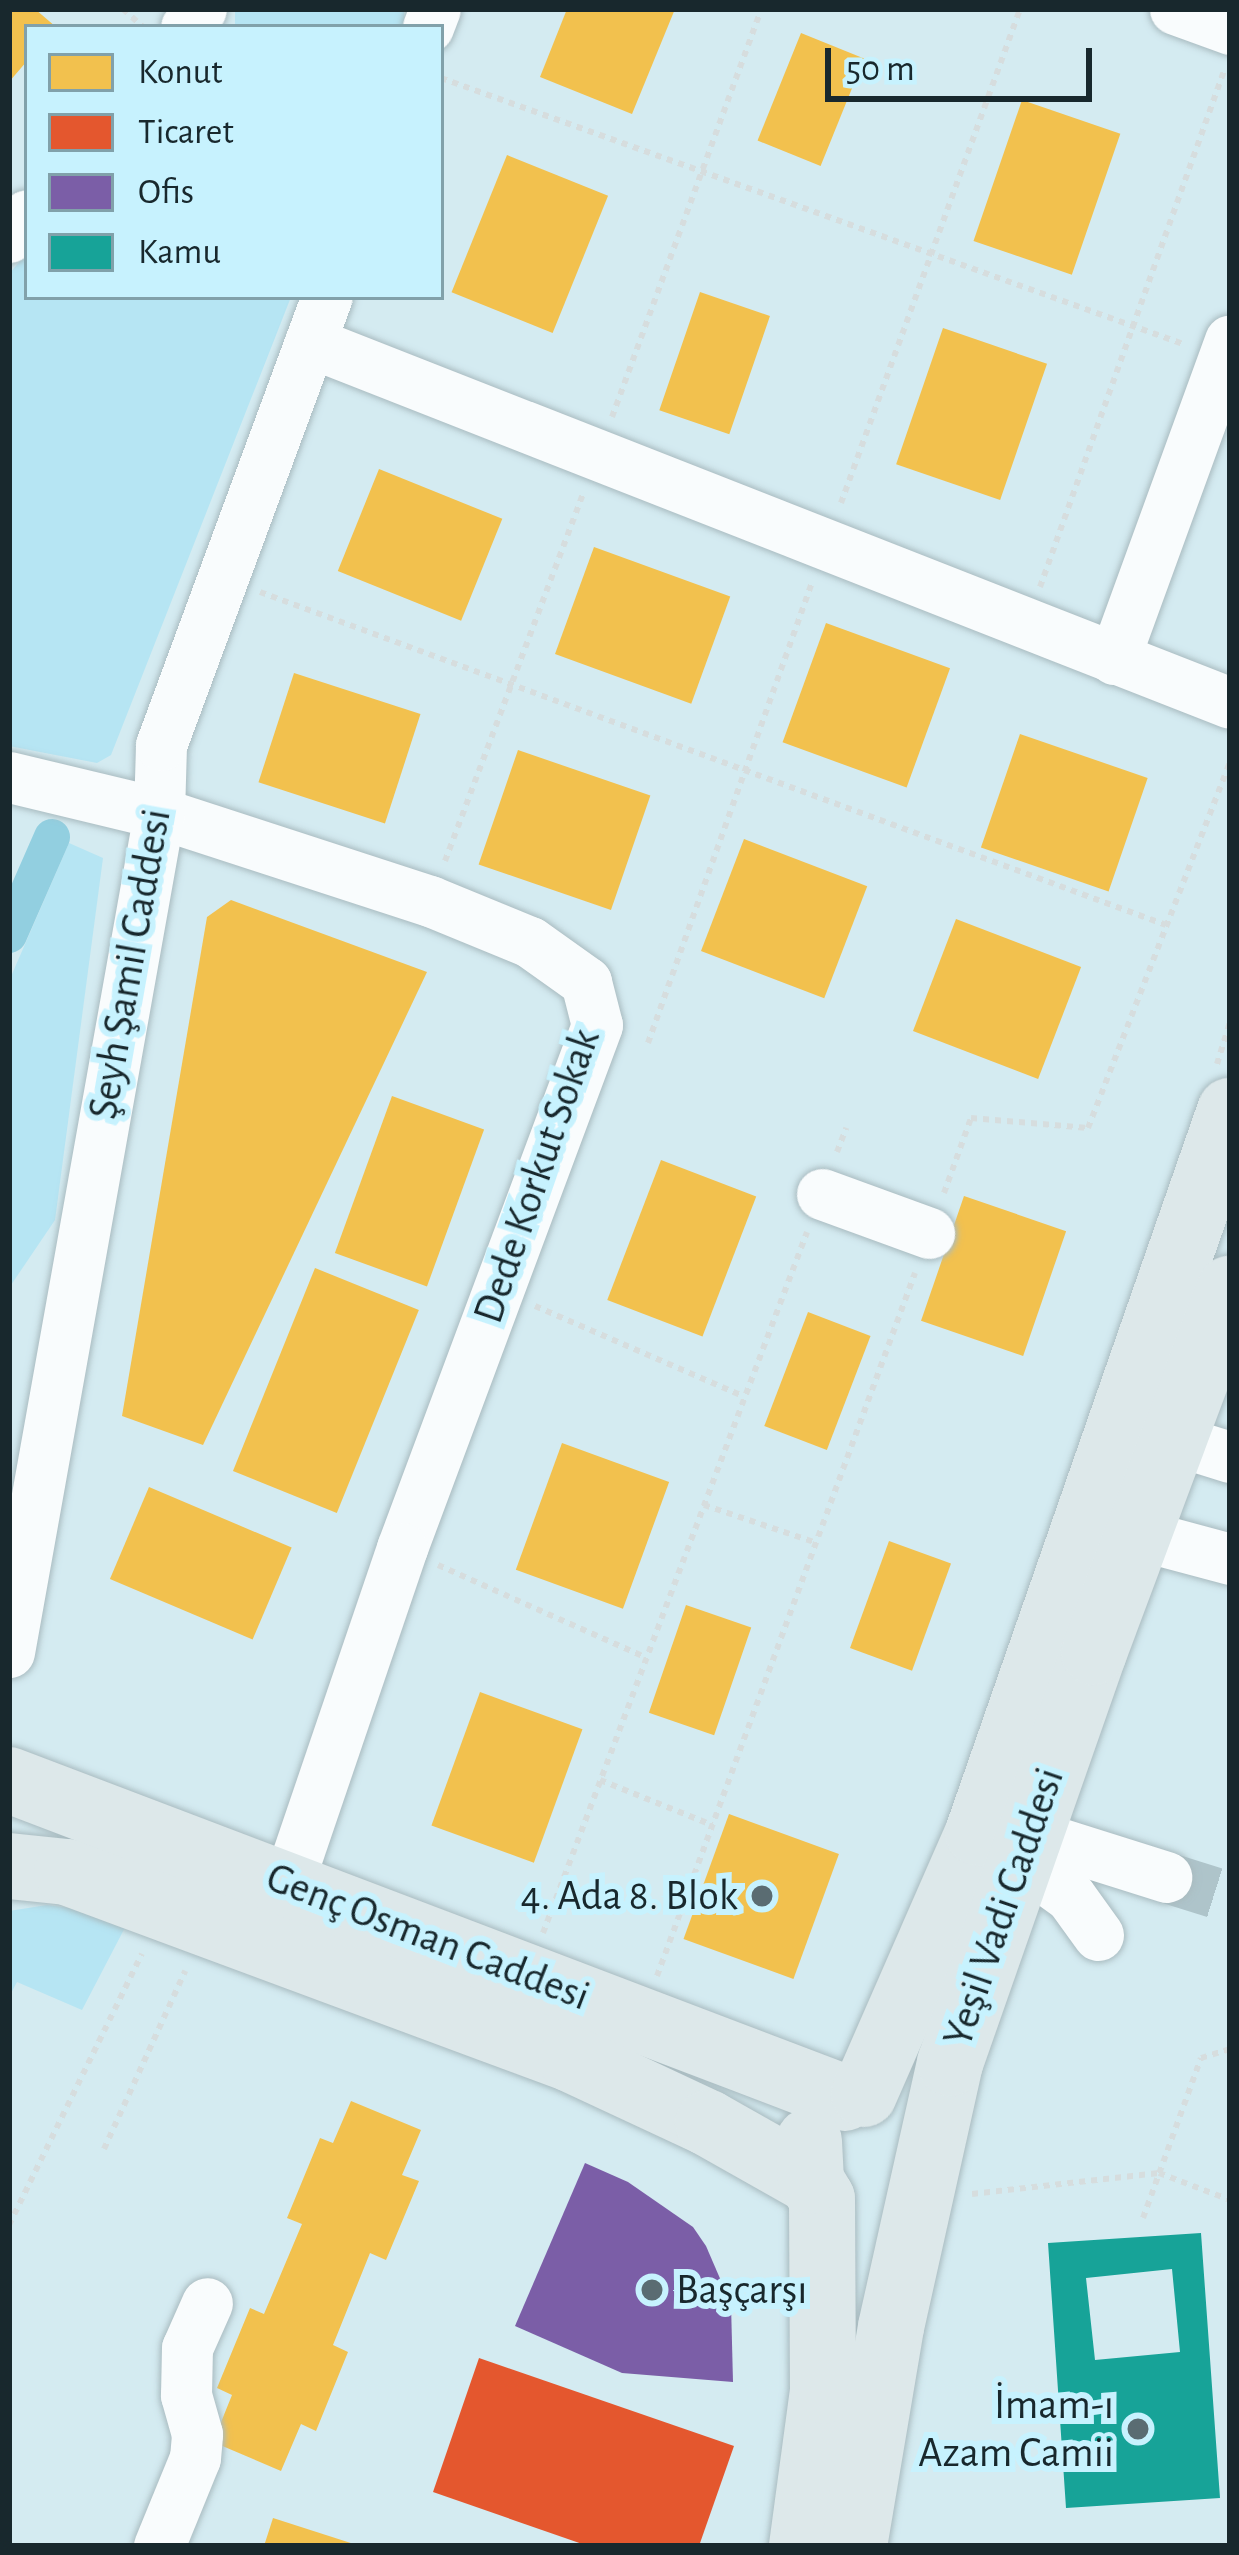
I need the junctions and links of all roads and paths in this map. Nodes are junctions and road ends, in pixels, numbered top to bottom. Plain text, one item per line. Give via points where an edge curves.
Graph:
1 (1175, 9) edge
2 (1230, 29) edge
3 (1230, 53) edge
4 (444, 79) edge
5 (319, 319) edge
6 (1133, 325) junction
7 (1227, 350) edge
8 (223, 579) junction
9 (1027, 625) junction
10 (1114, 659) junction
11 (1230, 703) edge
12 (1230, 762) edge
13 (9, 777) edge
14 (159, 813) junction
15 (1167, 925) junction
16 (1230, 1022) edge
17 (1221, 1096) edge
18 (846, 1128) dead end
19 (822, 1194) junction
20 (929, 1233) junction
21 (1230, 1289) edge
22 (499, 1290) junction
23 (745, 1397) junction
24 (1201, 1448) edge
25 (704, 1505) junction
26 (1137, 1534) junction
27 (816, 1543) junction
28 (402, 1548) junction
29 (1230, 1559) edge
30 (9, 1652) edge
31 (646, 1657) junction
32 (9, 1780) edge
33 (600, 1780) junction
34 (712, 1825) junction
35 (1024, 1852) junction
36 (9, 1866) edge
37 (1166, 1877) tunnel mouth
38 (289, 1882) junction
39 (1098, 1935) dead end
40 (537, 1947) dead end
41 (143, 1953) dead end
42 (178, 1986) dead end
43 (652, 1990) dead end
44 (1230, 2049) edge
45 (855, 2096) junction
46 (104, 2149) dead end
47 (1159, 2173) junction
48 (942, 2174) junction
49 (816, 2190) junction
50 (1230, 2200) edge
51 (1144, 2218) dead end
52 (9, 2225) edge
53 (206, 2302) dead end
54 (159, 2546) edge
55 (802, 2546) edge
56 (854, 2546) edge

1 - 2 street
3 - 6 path
4 - 6 path
5 - 8 street, Şeyh Şamil Caddesi
5 - 9 street
6 - 7 path
6 - 9 path
7 - 10 street
8 - 14 street, Şeyh Şamil Caddesi via 161,745
8 - 15 path
9 - 10 street
10 - 11 street
12 - 15 path
13 - 14 street, Dede Korkut Sokak
14 - 22 street, Dede Korkut Sokak via 430,901 530,942 586,982 597,1025
14 - 30 street, Şeyh Şamil Caddesi
15 - 20 path via 1088,1128 971,1118
16 - 17 path
17 - 45 main road, Yeşil Vadi Caddesi via 977,1833
18 - 19 path
19 - 20 street
19 - 23 path
20 - 27 path
21 - 24 main road, Yeşil Vadi Caddesi
22 - 23 path
22 - 28 street, Dede Korkut Sokak
23 - 25 path
24 - 26 main road, Yeşil Vadi Caddesi
25 - 27 path
25 - 31 path
26 - 29 street
26 - 35 main road, Yeşil Vadi Caddesi
27 - 34 path
28 - 31 path
28 - 38 street, Dede Korkut Sokak
31 - 33 path
32 - 38 main road, Genç Osman Caddesi
33 - 34 path
33 - 40 path
34 - 43 path
35 - 37 street
35 - 39 street
35 - 48 main road, Yeşil Vadi Caddesi via 950,2062
36 - 49 main road, Genç Osman Caddesi via 67,1872 571,2060 708,2123
38 - 45 main road, Genç Osman Caddesi
41 - 52 path
42 - 46 path
44 - 47 path via 1201,2058
45 - 48 main road via 900,2102 914,2114
45 - 49 main road via 829,2108 808,2141
47 - 48 path
47 - 50 path
47 - 51 path
48 - 49 main road via 876,2215 857,2214
48 - 56 main road, Yeşil Vadi Caddesi via 891,2326
49 - 55 main road via 824,2391
53 - 54 street via 188,2348 195,2458

